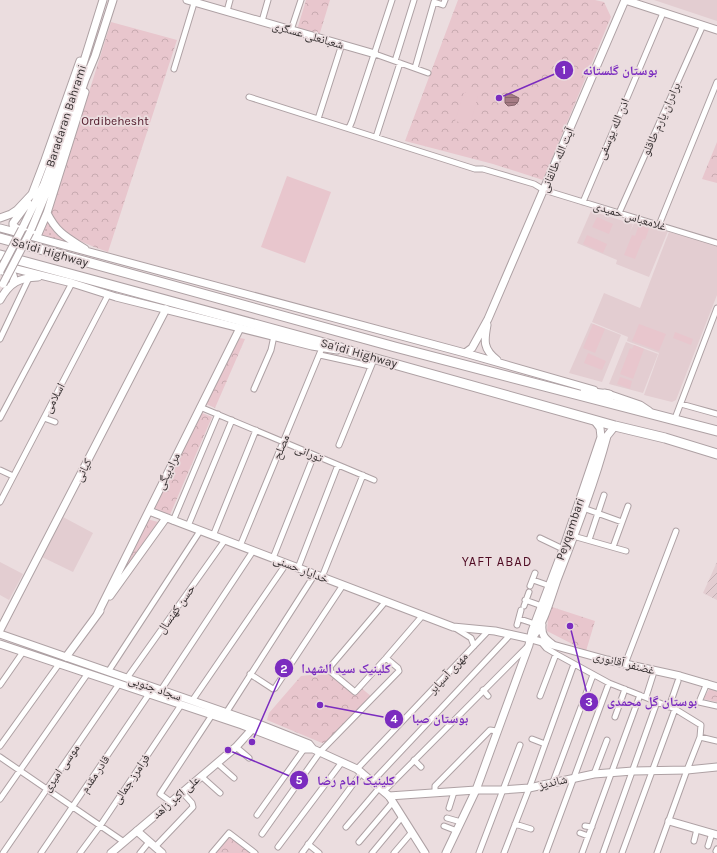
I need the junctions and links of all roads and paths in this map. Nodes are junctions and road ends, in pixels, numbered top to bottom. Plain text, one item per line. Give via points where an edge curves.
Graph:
1 (103, 0) edge
2 (113, 0) edge
3 (230, 0) edge
4 (268, 0) edge
5 (301, 0) edge
6 (392, 0) edge
7 (414, 0) edge
8 (445, 0) edge
9 (625, 0) edge
10 (642, 0) edge
11 (192, 1) edge
12 (650, 8) junction
13 (227, 11) junction
14 (663, 13) junction
15 (262, 21) junction
16 (703, 25) junction
17 (291, 30) junction
18 (717, 30) edge
19 (90, 36) junction
20 (342, 44) junction
21 (375, 54) junction
22 (95, 56) junction
23 (394, 61) junction
24 (400, 63) junction
25 (415, 68) junction
26 (174, 69) dead end
27 (428, 72) dead end
28 (717, 82) edge
29 (249, 97) dead end
30 (318, 119) junction
31 (349, 128) junction
32 (376, 137) junction
33 (544, 190) junction
34 (32, 194) junction
35 (582, 202) junction
36 (47, 213) junction
37 (620, 213) junction
38 (0, 218) edge
39 (658, 225) junction
40 (0, 228) edge
41 (0, 238) edge
42 (717, 242) edge
43 (90, 252) junction
44 (0, 255) edge
45 (0, 265) edge
46 (0, 271) edge
47 (29, 278) junction
48 (46, 278) junction
49 (13, 283) junction
50 (72, 283) junction
51 (1, 286) edge
52 (108, 295) junction
53 (0, 300) edge
54 (717, 308) edge
55 (166, 310) junction
56 (488, 319) junction
57 (240, 328) junction
58 (274, 336) junction
59 (0, 339) edge
60 (321, 351) junction
61 (465, 353) junction
62 (362, 354) junction
63 (372, 362) junction
64 (499, 363) junction
65 (254, 389) dead end
66 (560, 390) junction
67 (609, 395) junction
68 (681, 404) junction
69 (200, 407) junction
70 (218, 414) junction
71 (717, 414) edge
72 (656, 416) junction
73 (0, 418) edge
74 (44, 418) junction
75 (232, 420) junction
76 (594, 420) junction
77 (674, 421) junction
78 (55, 422) dead end
79 (615, 426) junction
80 (256, 430) junction
81 (717, 431) edge
82 (604, 437) junction
83 (284, 442) junction
84 (339, 445) dead end
85 (717, 454) edge
86 (314, 455) junction
87 (338, 465) junction
88 (0, 470) edge
89 (362, 475) junction
90 (13, 476) junction
91 (374, 480) dead end
92 (604, 495) dead end
93 (0, 502) edge
94 (628, 506) dead end
95 (583, 508) junction
96 (148, 511) junction
97 (598, 513) junction
98 (166, 518) junction
99 (173, 521) junction
100 (622, 522) junction
101 (188, 526) junction
102 (200, 531) junction
103 (676, 531) dead end
104 (571, 535) junction
105 (212, 536) junction
106 (540, 538) dead end
107 (225, 540) junction
108 (589, 540) junction
109 (240, 546) junction
110 (563, 548) junction
111 (613, 548) junction
112 (253, 551) junction
113 (626, 551) dead end
114 (273, 558) junction
115 (286, 564) junction
116 (298, 568) junction
117 (535, 573) dead end
118 (318, 576) junction
119 (533, 580) junction
120 (343, 585) junction
121 (550, 586) junction
122 (526, 600) junction
123 (386, 601) junction
124 (542, 606) junction
125 (97, 615) junction
126 (423, 615) junction
127 (520, 618) junction
128 (543, 619) junction
129 (535, 624) junction
130 (517, 625) dead end
131 (453, 627) junction
132 (0, 630) edge
133 (489, 630) junction
134 (0, 634) edge
135 (511, 634) junction
136 (540, 641) junction
137 (530, 642) junction
138 (0, 644) edge
139 (552, 644) junction
140 (474, 646) junction
141 (22, 652) junction
142 (556, 654) junction
143 (66, 657) junction
144 (386, 658) junction
145 (59, 664) junction
146 (574, 664) junction
147 (625, 664) junction
148 (91, 666) junction
149 (108, 672) junction
150 (88, 673) junction
151 (250, 674) junction
152 (593, 675) junction
153 (653, 675) dead end
154 (127, 678) junction
155 (678, 681) dead end
156 (609, 683) junction
157 (707, 683) junction
158 (119, 684) junction
159 (0, 685) edge
160 (717, 687) edge
161 (625, 689) junction
162 (161, 690) junction
163 (483, 690) junction
164 (151, 691) junction
165 (640, 695) junction
166 (488, 696) dead end
167 (540, 696) dead end
168 (646, 697) junction
169 (657, 702) junction
170 (181, 705) junction
171 (717, 706) edge
172 (194, 707) junction
173 (668, 707) junction
174 (675, 709) junction
175 (226, 713) junction
176 (212, 715) junction
177 (615, 717) dead end
178 (239, 724) junction
179 (254, 726) junction
180 (498, 731) junction
181 (700, 737) junction
182 (532, 739) dead end
183 (607, 740) dead end
184 (717, 741) edge
185 (238, 744) junction
186 (545, 744) junction
187 (520, 745) dead end
188 (0, 746) edge
189 (312, 748) junction
190 (0, 757) edge
191 (249, 758) dead end
192 (414, 760) junction
193 (342, 762) junction
194 (217, 763) junction
195 (421, 767) dead end
196 (717, 767) edge
197 (687, 770) junction
198 (20, 771) junction
199 (360, 771) junction
200 (632, 771) junction
201 (652, 771) junction
202 (611, 772) junction
203 (594, 774) junction
204 (201, 776) junction
205 (234, 778) dead end
206 (574, 778) junction
207 (373, 781) junction
208 (553, 782) junction
209 (529, 788) junction
210 (46, 789) junction
211 (476, 790) junction
212 (502, 790) junction
213 (182, 792) junction
214 (454, 792) junction
215 (220, 793) dead end
216 (435, 793) junction
217 (386, 794) junction
218 (0, 799) edge
219 (171, 802) junction
220 (72, 807) junction
221 (449, 808) dead end
222 (257, 815) dead end
223 (402, 817) junction
224 (447, 818) dead end
225 (669, 821) junction
226 (461, 822) junction
227 (515, 824) junction
228 (100, 826) junction
229 (444, 826) dead end
230 (585, 826) dead end
231 (346, 827) dead end
232 (592, 827) junction
233 (531, 829) dead end
234 (697, 829) junction
235 (137, 831) junction
236 (457, 831) junction
237 (412, 832) junction
238 (580, 833) dead end
239 (262, 834) dead end
240 (714, 834) edge
241 (588, 836) junction
242 (694, 841) dead end
243 (124, 842) junction
244 (359, 842) dead end
245 (152, 844) junction
246 (308, 844) junction
247 (708, 846) dead end
248 (278, 847) dead end
249 (3, 853) edge
250 (41, 853) edge
251 (80, 853) edge
252 (111, 853) edge
253 (140, 853) edge
254 (162, 853) edge
255 (212, 853) edge
256 (255, 853) edge
257 (302, 853) edge
258 (319, 853) edge
259 (372, 853) edge
260 (394, 853) edge
261 (425, 853) edge
262 (446, 853) edge
263 (479, 853) edge
264 (504, 853) edge
265 (546, 853) edge
266 (582, 853) edge
267 (603, 853) edge
268 (622, 853) edge
269 (657, 853) edge

1 - 19 main road, Baradaran Bahrami
2 - 22 main road, Baradaran Bahrami
3 - 13 street
4 - 15 street
5 - 17 street
6 - 21 street
7 - 23 street
8 - 25 street via 443,5 434,2
9 - 12 main road
9 - 33 main road, آیت الله طالقانی
10 - 12 main road
11 - 13 main road, شعبانعلی عسگری
11 - 26 street
12 - 14 main road
13 - 15 main road, شعبانعلی عسگری
14 - 16 main road
14 - 35 street, اذن الله یوسفی
15 - 17 main road, شعبانعلی عسگری
16 - 18 main road
16 - 37 street, برادران یارم طاقلو
17 - 20 main road, شعبانعلی عسگری
19 - 34 main road
19 - 46 main road, Baradaran Bahrami, bridge via 44,184
20 - 21 main road, شعبانعلی عسگری
20 - 30 street
21 - 23 street, شعبانعلی عسگری
21 - 31 street
22 - 36 main road
22 - 51 main road, Baradaran Bahrami, bridge via 48,190 30,232
23 - 24 street, شعبانعلی عسگری
24 - 25 street, شعبانعلی عسگری
24 - 32 street
25 - 27 street, شعبانعلی عسگری
28 - 39 street
29 - 30 street, غلامعباس حمیدی
30 - 31 street, غلامعباس حمیدی
31 - 32 street, غلامعباس حمیدی
32 - 33 street, غلامعباس حمیدی via 475,169 534,184
33 - 35 street, غلامعباس حمیدی
33 - 56 main road, آیت الله طالقانی
34 - 36 main road via 13,223 14,227 33,236 38,234
34 - 38 main road via 12,214
35 - 37 street, غلامعباس حمیدی
36 - 43 main road via 60,233
37 - 39 street, غلامعباس حمیدی
39 - 42 street, غلامعباس حمیدی
40 - 43 main road, Sa'idi Highway
41 - 66 highway, Sa'idi Highway
43 - 61 main road, Sa'idi Highway
44 - 62 highway, Sa'idi Highway
45 - 48 main road
46 - 49 main road via 13,275
47 - 48 main road
47 - 49 main road
47 - 59 street
48 - 50 main road
49 - 53 main road
50 - 52 main road
50 - 73 street
52 - 55 main road
52 - 74 street, اسلامی
54 - 68 street
55 - 57 main road
55 - 132 main road, کیانی
56 - 61 main road, آیت الله طالقانی via 472,348
56 - 64 main road, آیت الله طالقانی via 486,346
57 - 58 main road
57 - 69 main road, مرادبیگی
58 - 60 main road
58 - 65 street via 272,350
60 - 62 main road
60 - 63 street
60 - 83 street, مصلح
61 - 64 main road, Sa'idi Highway
62 - 63 highway, Sa'idi Highway
63 - 76 highway, Sa'idi Highway
63 - 84 street
64 - 67 main road, Sa'idi Highway
66 - 67 highway
66 - 72 highway, Sa'idi Highway
67 - 72 main road, Sa'idi Highway via 640,405
68 - 71 street
68 - 77 street
69 - 70 street, تورانی
69 - 96 main road, مرادبیگی
70 - 75 street, تورانی
70 - 99 street, مرادبیگی
72 - 77 highway, Sa'idi Highway
74 - 78 street
74 - 90 street, اسلامی
75 - 80 street, تورانی
75 - 101 street
76 - 79 highway, Sa'idi Highway
76 - 82 main road
77 - 81 highway, Sa'idi Highway
79 - 82 main road
79 - 85 highway, Sa'idi Highway
80 - 83 street, تورانی
80 - 105 street
82 - 95 main road, Peyqambari via 604,448
82 - 104 main road, Peyqambari
83 - 86 street, تورانی
83 - 109 street, مصلح
86 - 87 street, تورانی
86 - 114 street
87 - 89 street, تورانی
87 - 116 street
88 - 90 street
89 - 91 street, تورانی
89 - 118 street
90 - 93 street, اسلامی
92 - 97 street
94 - 100 street
95 - 97 street
95 - 104 main road, Peyqambari
96 - 98 main road, خدایار حسنی
96 - 125 main road, مرادبیگی
97 - 100 street
97 - 108 street
98 - 99 main road, خدایار حسنی
98 - 125 main road, مرادبیگی
99 - 101 main road, خدایار حسنی
100 - 111 street
101 - 102 main road, خدایار حسنی
102 - 105 main road, خدایار حسنی
102 - 149 street
103 - 147 street
104 - 108 street
104 - 110 main road, Peyqambari
104 - 128 main road, Peyqambari
105 - 107 main road, خدایار حسنی
106 - 110 street
107 - 109 main road, خدایار حسنی
107 - 154 street, حسن کهنسال
108 - 111 street
109 - 112 main road, خدایار حسنی
110 - 121 main road, Peyqambari
111 - 113 street
112 - 114 main road, خدایار حسنی
112 - 162 street
114 - 115 main road, خدایار حسنی
115 - 116 main road, خدایار حسنی
115 - 172 street
116 - 118 main road, خدایار حسنی
117 - 119 street
118 - 120 main road, خدایار حسنی
118 - 151 street
119 - 121 street
119 - 122 street
120 - 123 main road, خدایار حسنی
120 - 151 street via 274,689
121 - 124 main road, Peyqambari
122 - 124 street
122 - 127 street
123 - 126 main road, خدایار حسنی
123 - 144 street via 330,669 355,692
124 - 129 main road, Peyqambari
125 - 143 main road, مرادبیگی
126 - 131 main road, خدایار حسنی
126 - 144 street
127 - 129 street
127 - 130 street
128 - 137 main road, Peyqambari
128 - 139 main road via 544,638
129 - 137 main road, Peyqambari
131 - 133 main road, خدایار حسنی
131 - 140 street, خدایار حسنی via 471,638
133 - 135 main road, خدایار حسنی
133 - 140 street, مهری آسیابر
134 - 143 main road, سجاد جنوبی
135 - 137 main road, خدایار حسنی
135 - 207 street
136 - 137 main road, غضنفر آقانوری
136 - 139 main road, غضنفر آقانوری
136 - 142 street
137 - 163 street
137 - 180 main road, Peyqambari
138 - 141 main road, سجاد جنوبی
139 - 147 main road, غضنفر آقانوری
140 - 199 street, مهری آسیابر
141 - 145 main road, سجاد جنوبی
141 - 159 street
142 - 146 street
142 - 167 street
143 - 145 main road, مرادبیگی
143 - 148 main road, سجاد جنوبی
144 - 189 street via 399,669 399,672
145 - 150 main road, سجاد جنوبی
145 - 188 street
146 - 152 street
146 - 186 street
147 - 157 main road, غضنفر آقانوری
148 - 149 main road, سجاد جنوبی
148 - 150 main road
149 - 154 main road, سجاد جنوبی
150 - 158 main road, سجاد جنوبی
150 - 198 street
151 - 175 street
152 - 156 street
152 - 208 street
153 - 168 street
154 - 164 main road, سجاد جنوبی
155 - 173 street
156 - 161 street
156 - 206 street
157 - 160 main road, غضنفر آقانوری
157 - 171 street via 699,702
158 - 164 main road, سجاد جنوبی
158 - 210 street, موسی امیری
161 - 165 street
161 - 177 street
162 - 164 main road, سجاد جنوبی
162 - 172 main road, سجاد جنوبی
163 - 166 street
163 - 192 street
164 - 170 main road, سجاد جنوبی
164 - 220 street, قادر مقدم
165 - 168 street
165 - 202 street
168 - 169 street
169 - 173 street
169 - 200 street
170 - 172 main road, سجاد جنوبی
170 - 228 street, فرامرز جمالی
172 - 175 main road, سجاد جنوبی
172 - 176 main road, سجاد جنوبی
173 - 174 street
174 - 181 street via 701,725
174 - 201 street
175 - 179 main road, سجاد جنوبی
176 - 178 main road, سجاد جنوبی
176 - 219 street via 160,794
178 - 179 main road, سجاد جنوبی
178 - 185 main road via 241,730
179 - 185 main road, علی اکبر زاهد
179 - 189 main road, سجاد جنوبی
180 - 211 main road, Peyqambari
180 - 216 street via 490,730 435,786
181 - 184 street
181 - 197 street
182 - 186 street
183 - 203 street
185 - 191 street
185 - 194 main road, علی اکبر زاهد
186 - 209 street
187 - 212 street
189 - 193 main road, سجاد جنوبی
189 - 222 street
189 - 239 street
190 - 198 street
192 - 195 street
192 - 217 street
193 - 199 main road, سجاد جنوبی
193 - 248 street
194 - 204 main road, علی اکبر زاهد
194 - 205 street
196 - 197 main road, شاندیز
197 - 201 main road, شاندیز
197 - 225 street
198 - 210 street
198 - 218 street
199 - 207 main road, سجاد جنوبی
199 - 246 street, مهری آسیابر
200 - 201 main road, شاندیز
200 - 202 main road, شاندیز
200 - 267 street
201 - 268 street
202 - 203 main road, شاندیز
202 - 232 street
203 - 206 main road, شاندیز
204 - 213 main road, علی اکبر زاهد
204 - 215 street
206 - 208 main road, شاندیز
206 - 265 street
207 - 217 main road, سجاد جنوبی
208 - 209 main road, شاندیز
209 - 212 main road, شاندیز
209 - 227 street
210 - 220 street
210 - 249 street, موسی امیری
211 - 212 main road, شاندیز
211 - 214 main road, شاندیز
211 - 226 main road, Peyqambari
212 - 263 street
213 - 219 main road, علی اکبر زاهد
213 - 245 street via 193,807
214 - 216 main road, شاندیز
214 - 221 street
216 - 217 main road, شاندیز
217 - 223 main road, سجاد جنوبی
217 - 231 street
217 - 244 street
219 - 235 main road, علی اکبر زاهد
220 - 228 street
220 - 250 street, قادر مقدم
223 - 237 main road, سجاد جنوبی
223 - 259 street
224 - 226 street
225 - 234 main road
225 - 269 street
226 - 236 main road, Peyqambari
227 - 233 street
227 - 264 street
228 - 243 street
228 - 251 street, فرامرز جمالی
229 - 236 street
230 - 232 street
232 - 241 street
234 - 240 main road
234 - 242 street
235 - 243 main road, علی اکبر زاهد
235 - 245 main road
236 - 262 main road, Peyqambari
237 - 260 street
237 - 261 main road, سجاد جنوبی
238 - 241 street
240 - 247 street
241 - 266 street
243 - 252 main road, علی اکبر زاهد
245 - 253 street
245 - 254 main road
246 - 257 street, مهری آسیابر
246 - 258 street
255 - 256 street via 229,833

